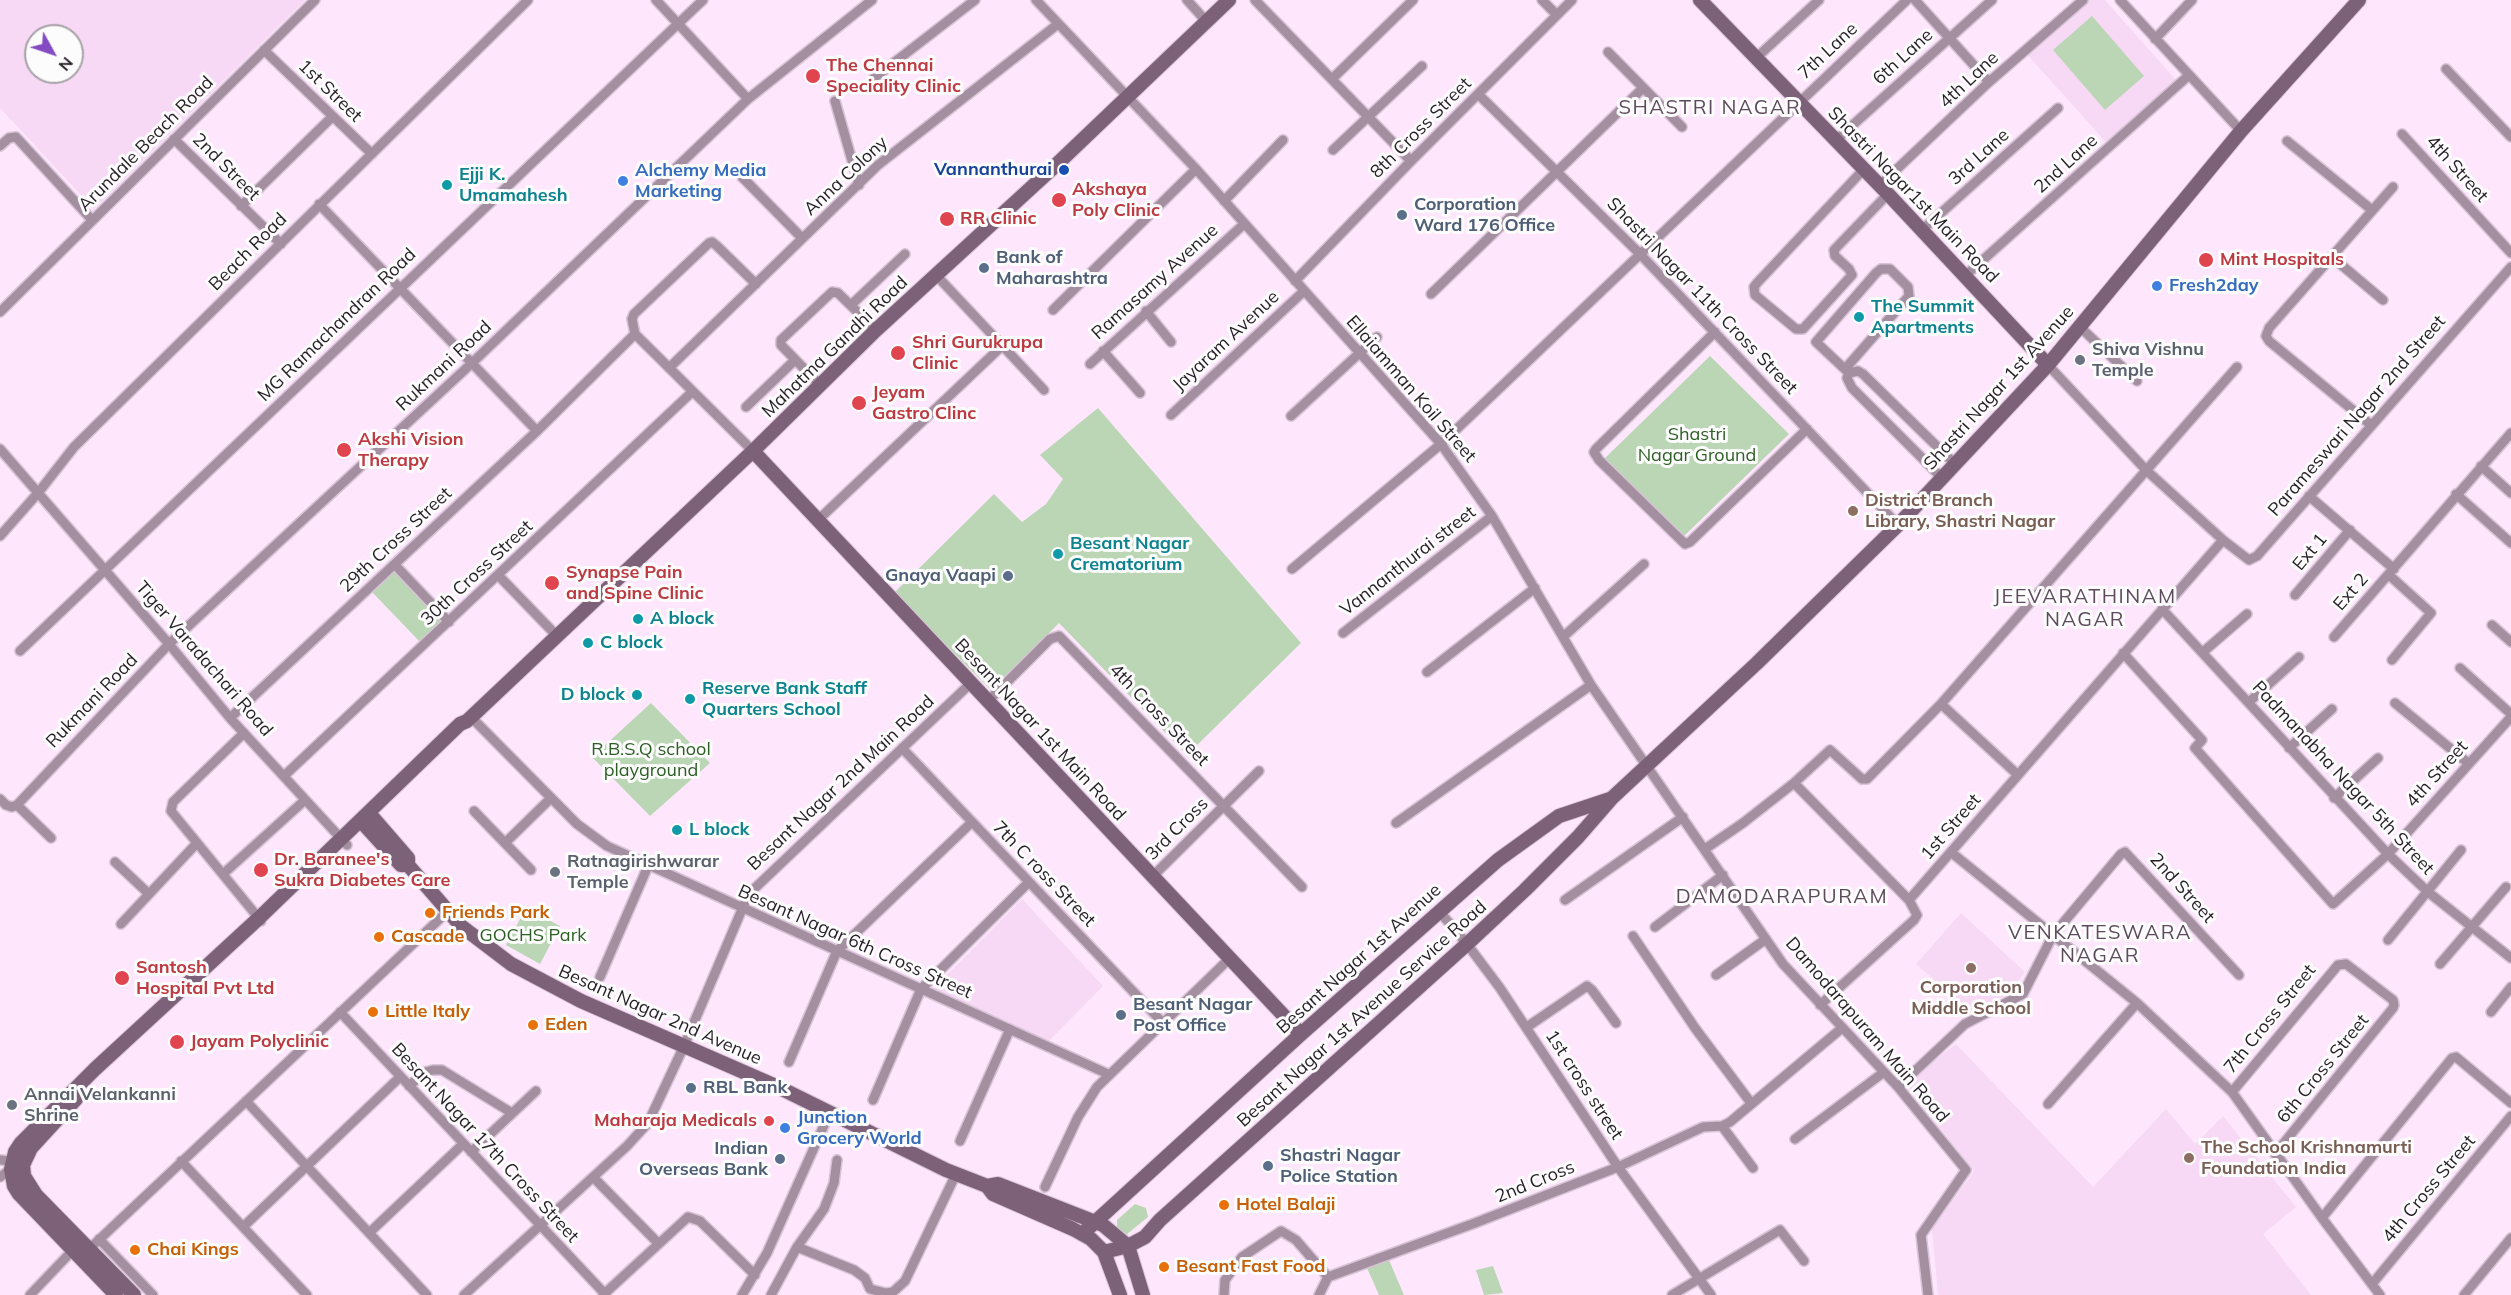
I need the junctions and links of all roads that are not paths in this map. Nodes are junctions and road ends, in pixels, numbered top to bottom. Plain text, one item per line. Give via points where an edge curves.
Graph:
1 (315, 0) edge
2 (528, 0) edge
3 (656, 0) edge
4 (703, 0) edge
5 (872, 0) edge
6 (975, 0) edge
7 (1036, 0) edge
8 (1187, 0) edge
9 (1255, 0) edge
10 (1413, 0) edge
11 (1542, 0) edge
12 (1572, 0) edge
13 (1700, 0) edge
14 (1819, 0) edge
15 (1907, 0) edge
16 (1916, 0) edge
17 (1992, 0) edge
18 (2083, 0) edge
19 (2120, 0) edge
20 (2192, 0) edge
21 (1227, 1) edge
22 (2353, 2) edge
23 (1557, 15) junction
24 (1206, 21) junction
25 (677, 23) junction
26 (1058, 24) junction
27 (1949, 38) junction
28 (2155, 39) junction
29 (264, 50) junction
30 (1608, 52) dead end
31 (1756, 58) junction
32 (1422, 66) dead end
33 (2446, 69) dead end
34 (2188, 76) junction
35 (874, 78) dead end
36 (1332, 79) junction
37 (1989, 82) junction
38 (1643, 88) junction
39 (1478, 94) junction
40 (1128, 97) junction
41 (748, 99) junction
42 (835, 101) dead end
43 (1798, 102) junction
44 (2058, 108) dead end
45 (332, 117) junction
46 (1369, 118) junction
47 (1682, 128) dead end
48 (2241, 131) junction
49 (2402, 134) dead end
50 (2511, 137) edge
51 (174, 139) junction
52 (1283, 140) dead end
53 (1836, 140) junction
54 (2287, 141) dead end
55 (0, 146) edge
56 (1333, 150) dead end
57 (372, 154) junction
58 (1411, 161) junction
59 (1196, 169) junction
60 (1864, 169) junction
61 (1559, 171) junction
62 (742, 177) dead end
63 (859, 185) junction
64 (2393, 187) dead end
65 (1884, 190) junction
66 (1224, 201) junction
67 (319, 204) junction
68 (241, 206) junction
69 (2372, 210) junction
70 (92, 220) junction
71 (1243, 225) junction
72 (1922, 230) junction
73 (802, 238) junction
74 (281, 244) junction
75 (1639, 253) junction
76 (2511, 253) edge
77 (905, 254) dead end
78 (2332, 257) junction
79 (2511, 267) edge
80 (936, 275) junction
81 (1965, 276) junction
82 (1295, 281) junction
83 (756, 284) junction
84 (400, 289) junction
85 (1304, 291) junction
86 (1431, 294) dead end
87 (2383, 300) dead end
88 (851, 305) junction
89 (1053, 310) dead end
90 (1146, 311) junction
91 (0, 312) edge
92 (2079, 327) junction
93 (876, 330) junction
94 (1715, 332) junction
95 (634, 333) junction
96 (1377, 337) dead end
97 (1171, 342) dead end
98 (1002, 346) junction
99 (1103, 351) junction
100 (1359, 354) junction
101 (795, 360) junction
102 (472, 363) junction
103 (1090, 364) dead end
104 (2048, 365) junction
105 (2237, 367) dead end
106 (669, 368) junction
107 (1847, 371) junction
108 (2137, 381) dead end
109 (819, 384) junction
110 (1044, 390) dead end
111 (692, 393) junction
112 (1140, 393) dead end
113 (746, 407) dead end
114 (1171, 416) dead end
115 (1291, 416) dead end
116 (2371, 425) junction
117 (1807, 429) junction
118 (537, 431) junction
119 (2511, 433) edge
120 (1441, 444) junction
121 (0, 449) edge
122 (753, 451) junction
123 (1956, 465) junction
124 (2481, 466) junction
125 (2146, 470) junction
126 (1943, 479) junction
127 (38, 493) junction
128 (2511, 493) edge
129 (2457, 494) junction
130 (2309, 496) junction
131 (1492, 516) junction
132 (818, 520) junction
133 (1898, 525) junction
134 (2350, 530) junction
135 (0, 536) edge
136 (2223, 540) junction
137 (2511, 543) edge
138 (1644, 564) dead end
139 (395, 565) junction
140 (104, 569) junction
141 (1292, 569) dead end
142 (2391, 572) junction
143 (498, 575) junction
144 (1536, 588) junction
145 (2295, 595) dead end
146 (2162, 609) junction
147 (2247, 614) dead end
148 (449, 622) junction
149 (2492, 625) dead end
150 (1343, 633) dead end
151 (557, 636) junction
152 (1563, 636) junction
153 (2334, 637) dead end
154 (2511, 642) edge
155 (169, 644) junction
156 (20, 651) dead end
157 (2204, 652) junction
158 (2123, 653) junction
159 (2300, 657) dead end
160 (2392, 660) dead end
161 (2460, 668) dead end
162 (1427, 672) dead end
163 (971, 683) junction
164 (1591, 685) junction
165 (988, 701) junction
166 (2249, 702) junction
167 (2395, 703) dead end
168 (1941, 704) junction
169 (2332, 709) dead end
170 (2511, 715) edge
171 (230, 718) junction
172 (469, 719) junction
173 (244, 733) junction
174 (2289, 747) junction
175 (902, 748) junction
176 (2378, 758) dead end
177 (2468, 763) junction
178 (1645, 766) junction
179 (1259, 771) dead end
180 (2018, 775) junction
181 (284, 776) junction
182 (1794, 783) junction
183 (550, 798) junction
184 (1612, 798) junction
185 (2334, 798) junction
186 (0, 799) edge
187 (305, 800) junction
188 (17, 805) junction
189 (1224, 805) junction
190 (474, 811) dead end
191 (1683, 817) junction
192 (367, 820) junction
193 (972, 822) junction
194 (1396, 823) dead end
195 (51, 838) dead end
196 (344, 842) junction
197 (505, 843) junction
198 (196, 844) junction
199 (1705, 849) junction
200 (2461, 850) dead end
201 (1952, 853) junction
202 (2388, 854) junction
203 (115, 862) dead end
204 (648, 866) junction
205 (531, 870) dead end
206 (223, 874) junction
207 (1723, 875) junction
208 (1153, 876) junction
209 (1029, 882) junction
210 (1302, 887) dead end
211 (2506, 887) dead end
212 (2428, 892) junction
213 (149, 894) junction
214 (1565, 900) dead end
215 (1909, 900) junction
216 (742, 909) junction
217 (1439, 911) junction
218 (447, 912) junction
219 (261, 921) junction
220 (121, 924) dead end
221 (2472, 926) junction
222 (1655, 927) dead end
223 (2053, 935) junction
224 (1634, 936) dead end
225 (1766, 939) junction
226 (2388, 940) dead end
227 (1467, 944) junction
228 (837, 951) junction
229 (1230, 958) junction
230 (2511, 958) edge
231 (2440, 964) dead end
232 (2334, 967) joint
233 (1716, 975) dead end
234 (2239, 975) dead end
235 (600, 977) dead end
236 (2511, 987) edge
237 (921, 989) junction
238 (2137, 1003) junction
239 (1820, 1005) junction
240 (340, 1012) junction
241 (2491, 1012) dead end
242 (1162, 1022) junction
243 (1616, 1023) dead end
244 (1527, 1027) junction
245 (1842, 1028) junction
246 (1010, 1029) junction
247 (1301, 1034) junction
248 (684, 1046) junction
249 (789, 1062) dead end
250 (1884, 1072) junction
251 (1108, 1074) junction
252 (400, 1077) junction
253 (409, 1086) junction
254 (1898, 1087) junction
255 (536, 1091) dead end
256 (2232, 1092) junction
257 (873, 1100) dead end
258 (246, 1101) junction
259 (2511, 1102) edge
260 (1750, 1103) junction
261 (2048, 1104) dead end
262 (830, 1112) junction
263 (512, 1113) junction
264 (2511, 1116) edge
265 (1722, 1126) junction
266 (1795, 1139) dead end
267 (960, 1141) dead end
268 (464, 1144) junction
269 (471, 1152) junction
270 (2275, 1154) junction
271 (837, 1160) dead end
272 (181, 1161) junction
273 (306, 1166) junction
274 (1617, 1167) junction
275 (9, 1168) edge
276 (1753, 1168) dead end
277 (956, 1174) junction
278 (593, 1177) junction
279 (987, 1186) junction
280 (1045, 1187) dead end
281 (2322, 1218) junction
282 (1094, 1221) junction
283 (539, 1226) junction
284 (243, 1227) junction
285 (1078, 1231) junction
286 (369, 1233) junction
287 (2511, 1238) edge
288 (658, 1243) junction
289 (1128, 1246) junction
290 (797, 1247) junction
291 (85, 1248) junction
292 (1104, 1252) junction
293 (1804, 1261) dead end
294 (755, 1275) junction
295 (1328, 1277) junction
296 (1698, 1279) junction
297 (2372, 1284) junction
298 (870, 1289) junction
299 (604, 1294) edge
300 (30, 1295) edge
301 (116, 1295) edge
302 (134, 1295) edge
303 (153, 1295) edge
304 (307, 1295) edge
305 (427, 1295) edge
306 (464, 1295) edge
307 (742, 1295) edge
308 (771, 1295) edge
309 (862, 1295) edge
310 (1120, 1295) edge
311 (1143, 1295) edge
312 (1224, 1295) edge
313 (1319, 1295) edge
314 (1672, 1295) edge
315 (1711, 1295) edge
316 (1928, 1295) edge
317 (2380, 1295) edge
318 (2464, 1295) edge

1 - 29 street, Arundale Beach Road
2 - 57 street, Beach Road
3 - 25 street
4 - 25 street, MG Ramachandran Road
5 - 41 street, Rukmani Road
6 - 35 street
7 - 26 street, Ellaiamman Koil Street
8 - 24 street
9 - 36 street
10 - 36 street
11 - 23 street
12 - 23 street, 8th Cross Street
13 - 31 street, Shastri Nagar1st Main Road
14 - 31 street
15 - 43 street, 7th Lane
16 - 27 street
17 - 27 street, 6th Lane
18 - 37 street, 4th Lane
19 - 28 street
20 - 28 street
21 - 24 street, Mahatma Gandhi Road
22 - 48 street, Shastri Nagar 1st Avenue
23 - 39 street, 8th Cross Street
24 - 40 street, Mahatma Gandhi Road
25 - 41 street
25 - 84 street, MG Ramachandran Road
26 - 40 street, Ellaiamman Koil Street
26 - 63 street, Anna Colony via 878,165
27 - 37 street
27 - 53 street, 6th Lane
28 - 34 street
29 - 45 street, 1st Street
29 - 51 street, Arundale Beach Road
30 - 38 street
31 - 43 street, Shastri Nagar1st Main Road
32 - 46 street
33 - 50 street
34 - 48 street
34 - 81 street, 2nd Lane
36 - 46 street
37 - 65 street, 4th Lane
38 - 47 street
38 - 61 street
39 - 58 street, 8th Cross Street
39 - 61 street, Shastri Nagar 11th Cross Street
40 - 59 street, Ellaiamman Koil Street
40 - 80 street, Mahatma Gandhi Road
41 - 102 street, Rukmani Road
42 - 63 street
43 - 53 street, Shastri Nagar1st Main Road
43 - 75 street, 7th Lane
44 - 72 street, 3rd Lane
45 - 57 street, 1st Street
45 - 68 street
46 - 56 street
46 - 58 street
48 - 92 street, Shastri Nagar 1st Avenue
49 - 76 street, 4th Street
51 - 68 street, 2nd Street
51 - 70 street, Arundale Beach Road
52 - 66 street
53 - 60 street, Shastri Nagar1st Main Road
54 - 69 street
55 - 70 street via 16,137
57 - 67 street, Beach Road
58 - 82 street, 8th Cross Street
59 - 66 street, Ellaiamman Koil Street
59 - 89 street
60 - 65 street, Shastri Nagar1st Main Road
60 - 65 street, 4th Lane via 1757,283 1755,295 1796,329 1803,329 1852,275 1834,250
61 - 75 street, Shastri Nagar 11th Cross Street
61 - 86 street
62 - 73 street
63 - 73 street, Anna Colony
64 - 69 street
65 - 72 street, Shastri Nagar1st Main Road
66 - 71 street, Ellaiamman Koil Street
67 - 74 street, Beach Road
67 - 84 street
68 - 74 street, 2nd Street
69 - 78 street
70 - 91 street, Arundale Beach Road
71 - 82 street, Ellaiamman Koil Street
71 - 90 street, Ramasamy Avenue
72 - 81 street, Shastri Nagar1st Main Road
73 - 83 street, Anna Colony
74 - 127 street, Beach Road via 75,447
75 - 94 street, Shastri Nagar 11th Cross Street
75 - 120 street, 7th Lane
77 - 88 street
78 - 87 street
78 - 116 street via 2266,336
79 - 116 street, Parameswari Nagar 2nd Street
80 - 93 street, Mahatma Gandhi Road
80 - 98 street
81 - 104 street, Shastri Nagar1st Main Road
82 - 85 street, Ellaiamman Koil Street
83 - 95 street via 709,243 634,314
83 - 106 street, Anna Colony
84 - 102 street
84 - 140 street, MG Ramachandran Road
85 - 100 street, Ellaiamman Koil Street
85 - 114 street, Jayaram Avenue
88 - 93 street
88 - 101 street via 832,292 805,316 780,341
90 - 97 street
90 - 99 street, Ramasamy Avenue
92 - 104 street, Shastri Nagar 1st Avenue
92 - 108 street
93 - 109 street, Mahatma Gandhi Road
94 - 117 street, Shastri Nagar 11th Cross Street
94 - 117 street via 1594,452 1606,467 1685,544
95 - 106 street
95 - 118 street, 29th Cross Street
96 - 100 street
98 - 110 street
98 - 132 street
99 - 103 street, Ramasamy Avenue
99 - 112 street
100 - 115 street
100 - 120 street, Ellaiamman Koil Street
101 - 109 street
101 - 113 street
102 - 118 street
102 - 155 street, Rukmani Road
104 - 123 street, Shastri Nagar 1st Avenue
104 - 125 street
105 - 125 street
106 - 111 street
107 - 107 street via 1816,342 1876,273 1890,269 1908,286 1909,296
107 - 123 street via 1858,371 1869,380
107 - 126 street via 1852,388
109 - 122 street, Mahatma Gandhi Road
111 - 122 street
111 - 143 street, 30th Cross Street
116 - 130 street, Parameswari Nagar 2nd Street
117 - 133 street, Shastri Nagar 11th Cross Street
118 - 139 street, 29th Cross Street
119 - 124 street, Ext 2
120 - 131 street, Ellaiamman Koil Street
120 - 141 street, 7th Lane
121 - 127 street, Tiger Varadachari Road
122 - 132 street, Besant Nagar 1st Main Road
122 - 151 street, Mahatma Gandhi Road
123 - 126 street, Shastri Nagar 1st Avenue
124 - 128 street
124 - 129 street, Ext 2
125 - 136 street
125 - 168 street
126 - 133 street, Shastri Nagar 1st Avenue
127 - 135 street, Beach Road
127 - 140 street, Tiger Varadachari Road
129 - 137 street
129 - 142 street, Ext 2
130 - 134 street
130 - 136 street, Parameswari Nagar 2nd Street via 2253,558 2249,560
131 - 144 street, Ellaiamman Koil Street
131 - 150 street, Vannanthurai street
132 - 163 street, Besant Nagar 1st Main Road
133 - 178 street, Shastri Nagar 1st Avenue
134 - 142 street
134 - 145 street, Ext 1
136 - 146 street, 1st Street
138 - 152 street
139 - 148 street
139 - 171 street, 29th Cross Street
140 - 155 street, Tiger Varadachari Road
140 - 156 street, MG Ramachandran Road
142 - 153 street, Ext 2
142 - 160 street via 2431,613
143 - 148 street, 30th Cross Street
143 - 151 street
144 - 152 street, Ellaiamman Koil Street
144 - 162 street
146 - 157 street, Padmanabha Nagar 5th Street
146 - 158 street, 1st Street
147 - 157 street
148 - 181 street, 30th Cross Street
149 - 154 street
151 - 172 street, Mahatma Gandhi Road
152 - 164 street, Ellaiamman Koil Street
155 - 171 street, Tiger Varadachari Road
155 - 188 street, Rukmani Road
157 - 166 street, Padmanabha Nagar 5th Street
158 - 180 street, 1st Street
158 - 202 street, 4th Street via 2202,740 2195,748 2330,903 2337,903
159 - 166 street
161 - 170 street
163 - 165 street, Besant Nagar 1st Main Road
163 - 175 street, Besant Nagar 2nd Main Road
164 - 178 street, Ellaiamman Koil Street
164 - 194 street
165 - 189 street, 4th Cross Street via 1050,639 1059,636
165 - 208 street, Besant Nagar 1st Main Road
166 - 174 street, Padmanabha Nagar 5th Street
167 - 177 street
168 - 180 street
168 - 182 street via 1865,780 1830,750
169 - 174 street
170 - 177 street, 4th Street
171 - 173 street, Tiger Varadachari Road
172 - 183 street, Besant Nagar 6th Cross Street
172 - 192 street, Mahatma Gandhi Road
173 - 181 street, Tiger Varadachari Road
173 - 198 street via 171,807
174 - 185 street, Padmanabha Nagar 5th Street
175 - 193 street, 7th C ross Street
175 - 216 street, Besant Nagar 2nd Main Road via 755,888
176 - 185 street
177 - 202 street, 4th Street
178 - 184 street, Shastri Nagar 1st Avenue
178 - 191 street, Damodarapuram Main Road
179 - 189 street, 3rd Cross
180 - 201 street, 1st Street
181 - 187 street, Tiger Varadachari Road
182 - 199 street
182 - 215 street
183 - 197 street
183 - 204 street, Besant Nagar 6th Cross Street via 589,835
184 - 217 street, Besant Nagar 1st Avenue via 1558,816
184 - 227 street, Besant Nagar 1st Avenue Service Road via 1533,883
185 - 202 street, Padmanabha Nagar 5th Street
186 - 188 street via 6,805
187 - 196 street, Tiger Varadachari Road
187 - 206 street
188 - 195 street
189 - 208 street, 3rd Cross
189 - 210 street, 4th Cross Street
190 - 197 street
191 - 199 street, Damodarapuram Main Road
191 - 214 street
192 - 196 street, Mahatma Gandhi Road
192 - 218 street, Besant Nagar 2nd Avenue via 408,858 408,865
193 - 209 street, 7th C ross Street
193 - 228 street
196 - 219 street, Mahatma Gandhi Road
197 - 205 street
198 - 206 street
198 - 213 street
199 - 207 street, Damodarapuram Main Road
200 - 212 street
201 - 215 street, 1st Street
201 - 223 street
202 - 212 street, Padmanabha Nagar 5th Street
203 - 213 street
204 - 216 street, Besant Nagar 6th Cross Street
204 - 235 street
206 - 219 street
207 - 222 street
207 - 225 street, Damodarapuram Main Road
208 - 229 street, Besant Nagar 1st Main Road
209 - 237 street
209 - 242 street, 7th C ross Street
211 - 221 street
212 - 221 street, Padmanabha Nagar 5th Street
212 - 226 street
213 - 220 street
215 - 239 street via 1917,917
216 - 228 street, Besant Nagar 6th Cross Street
216 - 248 street, Besant Nagar 2nd Main Road
217 - 227 street, 1st cross street
217 - 247 street, Besant Nagar 1st Avenue
218 - 240 street
218 - 248 street, Besant Nagar 2nd Avenue via 493,952 529,975
219 - 275 street, Mahatma Gandhi Road via 90,1079 26,1155
221 - 230 street, Padmanabha Nagar 5th Street
221 - 231 street
223 - 234 street, 2nd Street via 2125,852
223 - 238 street
223 - 254 street via 2023,994 1969,1021
224 - 260 street
225 - 233 street
225 - 239 street, Damodarapuram Main Road
227 - 244 street, 1st cross street
227 - 289 street, Besant Nagar 1st Avenue Service Road via 1145,1237
228 - 237 street, Besant Nagar 6th Cross Street
228 - 249 street
229 - 242 street
229 - 247 street, Besant Nagar 1st Main Road
232 - 256 street, 7th Cross Street
232 - 270 street, 6th Cross Street via 2346,964 2394,1003 2393,1008
236 - 241 street
237 - 246 street, Besant Nagar 6th Cross Street
237 - 257 street
238 - 256 street
238 - 261 street
239 - 245 street, Damodarapuram Main Road
240 - 252 street, Besant Nagar 17th Cross Street
240 - 258 street
242 - 251 street
243 - 244 street via 1587,986
244 - 274 street, 1st cross street
245 - 250 street, Damodarapuram Main Road
245 - 260 street
246 - 251 street, Besant Nagar 6th Cross Street
246 - 267 street
247 - 282 street, Besant Nagar 1st Avenue
248 - 262 street, Besant Nagar 2nd Avenue
248 - 278 street, Besant Nagar 2nd Main Road via 648,1123
250 - 254 street, Damodarapuram Main Road
250 - 266 street
251 - 280 street via 1078,1117
252 - 253 street, Besant Nagar 17th Cross Street
252 - 273 street
253 - 263 street via 426,1072 442,1070
253 - 268 street, Besant Nagar 17th Cross Street
254 - 316 street, Damodarapuram Main Road via 1966,1170 1921,1235
255 - 263 street
256 - 270 street
258 - 272 street
258 - 273 street
259 - 281 street via 2454,1056
260 - 265 street
262 - 277 street, Besant Nagar 2nd Avenue
262 - 294 street
263 - 269 street
264 - 297 street, 4th Cross Street
265 - 274 street, 2nd Cross via 1703,1127
265 - 276 street
268 - 269 street, Besant Nagar 17th Cross Street
268 - 286 street
269 - 283 street, Besant Nagar 17th Cross Street
270 - 281 street
271 - 290 street via 824,1209
272 - 284 street
272 - 291 street
273 - 284 street
273 - 286 street
274 - 295 street, 2nd Cross
274 - 296 street, 1st cross street
275 - 291 street
277 - 279 street, Besant Nagar 2nd Avenue
277 - 298 street via 905,1281 893,1292
278 - 283 street, Besant Nagar 2nd Main Road
278 - 288 street
279 - 282 street via 998,1184
279 - 285 street via 993,1194
281 - 297 street
282 - 285 street, Besant Nagar 1st Avenue
282 - 289 street
283 - 299 street, Besant Nagar 17th Cross Street
283 - 306 street, Besant Nagar 2nd Main Road
284 - 304 street
285 - 292 street
286 - 305 street
287 - 318 street
288 - 294 street via 684,1219 694,1217
288 - 299 street
289 - 292 street
289 - 311 street
290 - 298 street via 854,1270 865,1278
290 - 308 street
291 - 300 street
291 - 301 street
291 - 302 street
291 - 303 street
292 - 310 street
293 - 296 street via 1780,1230
294 - 307 street
295 - 312 street via 1296,1240 1281,1231 1242,1257 1225,1280
295 - 313 street
296 - 314 street
296 - 315 street, 1st cross street
297 - 317 street
298 - 309 street

